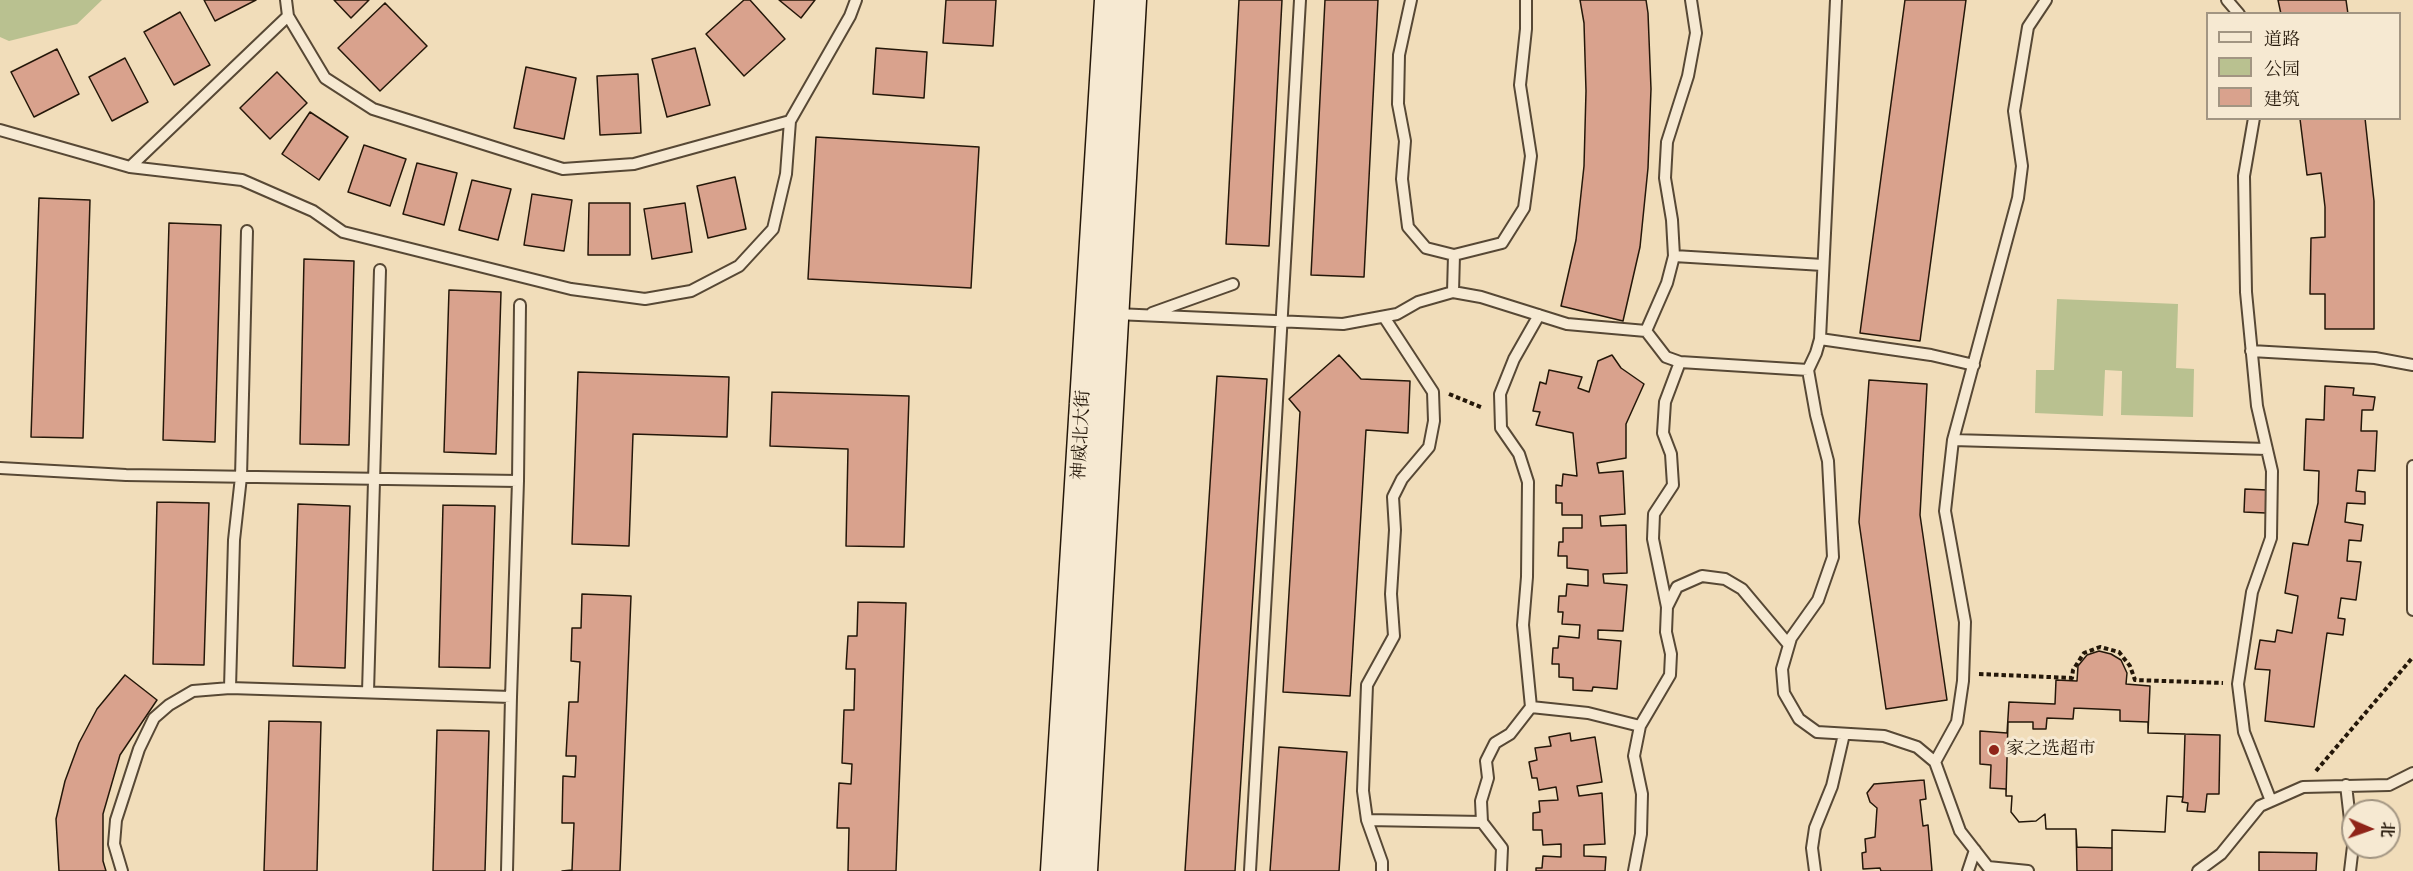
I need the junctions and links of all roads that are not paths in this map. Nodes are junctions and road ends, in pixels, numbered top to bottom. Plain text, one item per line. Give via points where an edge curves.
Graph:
1 (286, 0) edge
2 (856, 0) edge
3 (1110, 0) edge
4 (1131, 0) edge
5 (1300, 0) edge
6 (1411, 0) edge
7 (1526, 0) edge
8 (1691, 0) edge
9 (1836, 0) edge
10 (2046, 0) edge
11 (2228, 0) edge
12 (2237, 12) edge
13 (288, 16) junction
14 (2254, 120) edge
15 (789, 121) junction
16 (0, 130) edge
17 (130, 167) junction
18 (247, 231) dead end
19 (1454, 255) junction
20 (1674, 256) junction
21 (1823, 266) junction
22 (380, 270) dead end
23 (1233, 285) dead end
24 (1453, 292) junction
25 (520, 305) dead end
26 (1113, 314) junction
27 (1146, 315) junction
28 (1539, 315) junction
29 (1384, 317) junction
30 (1283, 322) junction
31 (1646, 331) junction
32 (1820, 339) junction
33 (2251, 351) junction
34 (1680, 362) junction
35 (1974, 365) junction
36 (2413, 365) edge
37 (1808, 370) junction
38 (1953, 440) junction
39 (2267, 449) junction
40 (2413, 466) edge
41 (0, 468) edge
42 (241, 477) junction
43 (376, 480) junction
44 (519, 481) junction
45 (1667, 607) junction
46 (2413, 610) edge
47 (1789, 645) junction
48 (230, 688) junction
49 (368, 692) junction
50 (511, 697) junction
51 (1531, 707) junction
52 (1640, 726) junction
53 (1844, 734) junction
54 (1935, 762) junction
55 (2413, 773) edge
56 (2346, 785) junction
57 (2348, 799) edge
58 (2271, 801) junction
59 (1367, 820) junction
60 (1482, 822) junction
61 (1975, 850) junction
62 (2214, 866) edge
63 (122, 871) edge
64 (507, 871) edge
65 (1056, 871) edge
66 (1082, 871) edge
67 (1250, 871) edge
68 (1382, 871) edge
69 (1501, 871) edge
70 (1634, 871) edge
71 (1815, 871) edge
72 (1968, 871) edge
73 (2028, 871) edge
74 (2198, 871) edge

1 - 13 lane
2 - 15 lane
3 - 65 street, 神威北大街
4 - 26 street, 神威北大街
5 - 30 lane
6 - 19 lane via 1399,55 1398,104 1405,141 1402,179 1408,227 1426,249
7 - 19 lane via 1520,85 1531,156 1524,208 1502,243
8 - 20 lane via 1696,33 1688,76 1667,142 1665,178
9 - 21 lane
10 - 35 lane via 2028,27 2014,111 2022,166 2018,198
11 - 12 lane
13 - 15 lane via 325,78 373,109 563,169 634,164
13 - 17 lane
14 - 33 lane via 2244,176
15 - 17 lane via 786,174 773,229 739,266 690,291 645,299 571,289 343,232 313,211 242,180
16 - 17 lane
18 - 42 lane
19 - 24 lane
20 - 21 lane
20 - 31 lane
21 - 32 lane
22 - 43 lane
23 - 27 lane
24 - 28 lane
24 - 29 lane
25 - 44 lane
26 - 27 lane
26 - 66 street, 神威北大街
27 - 30 lane
28 - 31 lane via 1567,324
28 - 51 lane via 1514,358 1500,394 1502,428 1519,454 1528,482 1523,625
29 - 30 lane via 1343,324
29 - 59 lane via 1433,392 1434,421 1429,447 1402,479 1393,497 1394,636 1367,685 1363,791
30 - 67 lane
31 - 34 lane via 1666,357
32 - 35 lane
32 - 37 lane
33 - 36 lane via 2375,358
33 - 39 lane
34 - 37 lane
34 - 45 lane via 1665,402 1663,433 1671,454 1673,484 1653,514 1653,539
35 - 38 lane
37 - 47 lane via 1828,461 1833,558 1818,600
38 - 39 lane
38 - 54 lane via 1945,511 1965,622 1964,674 1957,722
39 - 58 lane via 2272,471 2271,538 2252,592 2238,684 2244,732
40 - 46 lane
41 - 42 lane via 126,476
42 - 43 lane
42 - 48 lane via 234,540
43 - 44 lane
43 - 49 lane
44 - 50 lane
45 - 47 lane via 1677,587 1702,576 1725,579 1742,589
45 - 52 lane via 1670,675
47 - 53 lane via 1782,669 1784,693 1799,719 1817,732
48 - 49 lane
48 - 63 lane via 193,691 154,718 139,749 116,820 114,844
49 - 50 lane
50 - 64 lane
51 - 52 lane via 1588,713
51 - 60 lane via 1510,734 1494,743 1486,761 1488,778 1481,801
52 - 70 lane via 1634,756 1642,794 1641,834
53 - 54 lane via 1884,736 1917,747
53 - 71 lane via 1832,786 1815,828
54 - 61 lane via 1960,831
55 - 56 lane via 2389,785
56 - 57 lane
56 - 58 lane via 2302,787
58 - 62 lane via 2260,806
59 - 60 lane
59 - 68 lane via 1383,862
60 - 69 lane via 1502,848
61 - 72 lane
61 - 73 lane via 1988,867
62 - 74 lane

